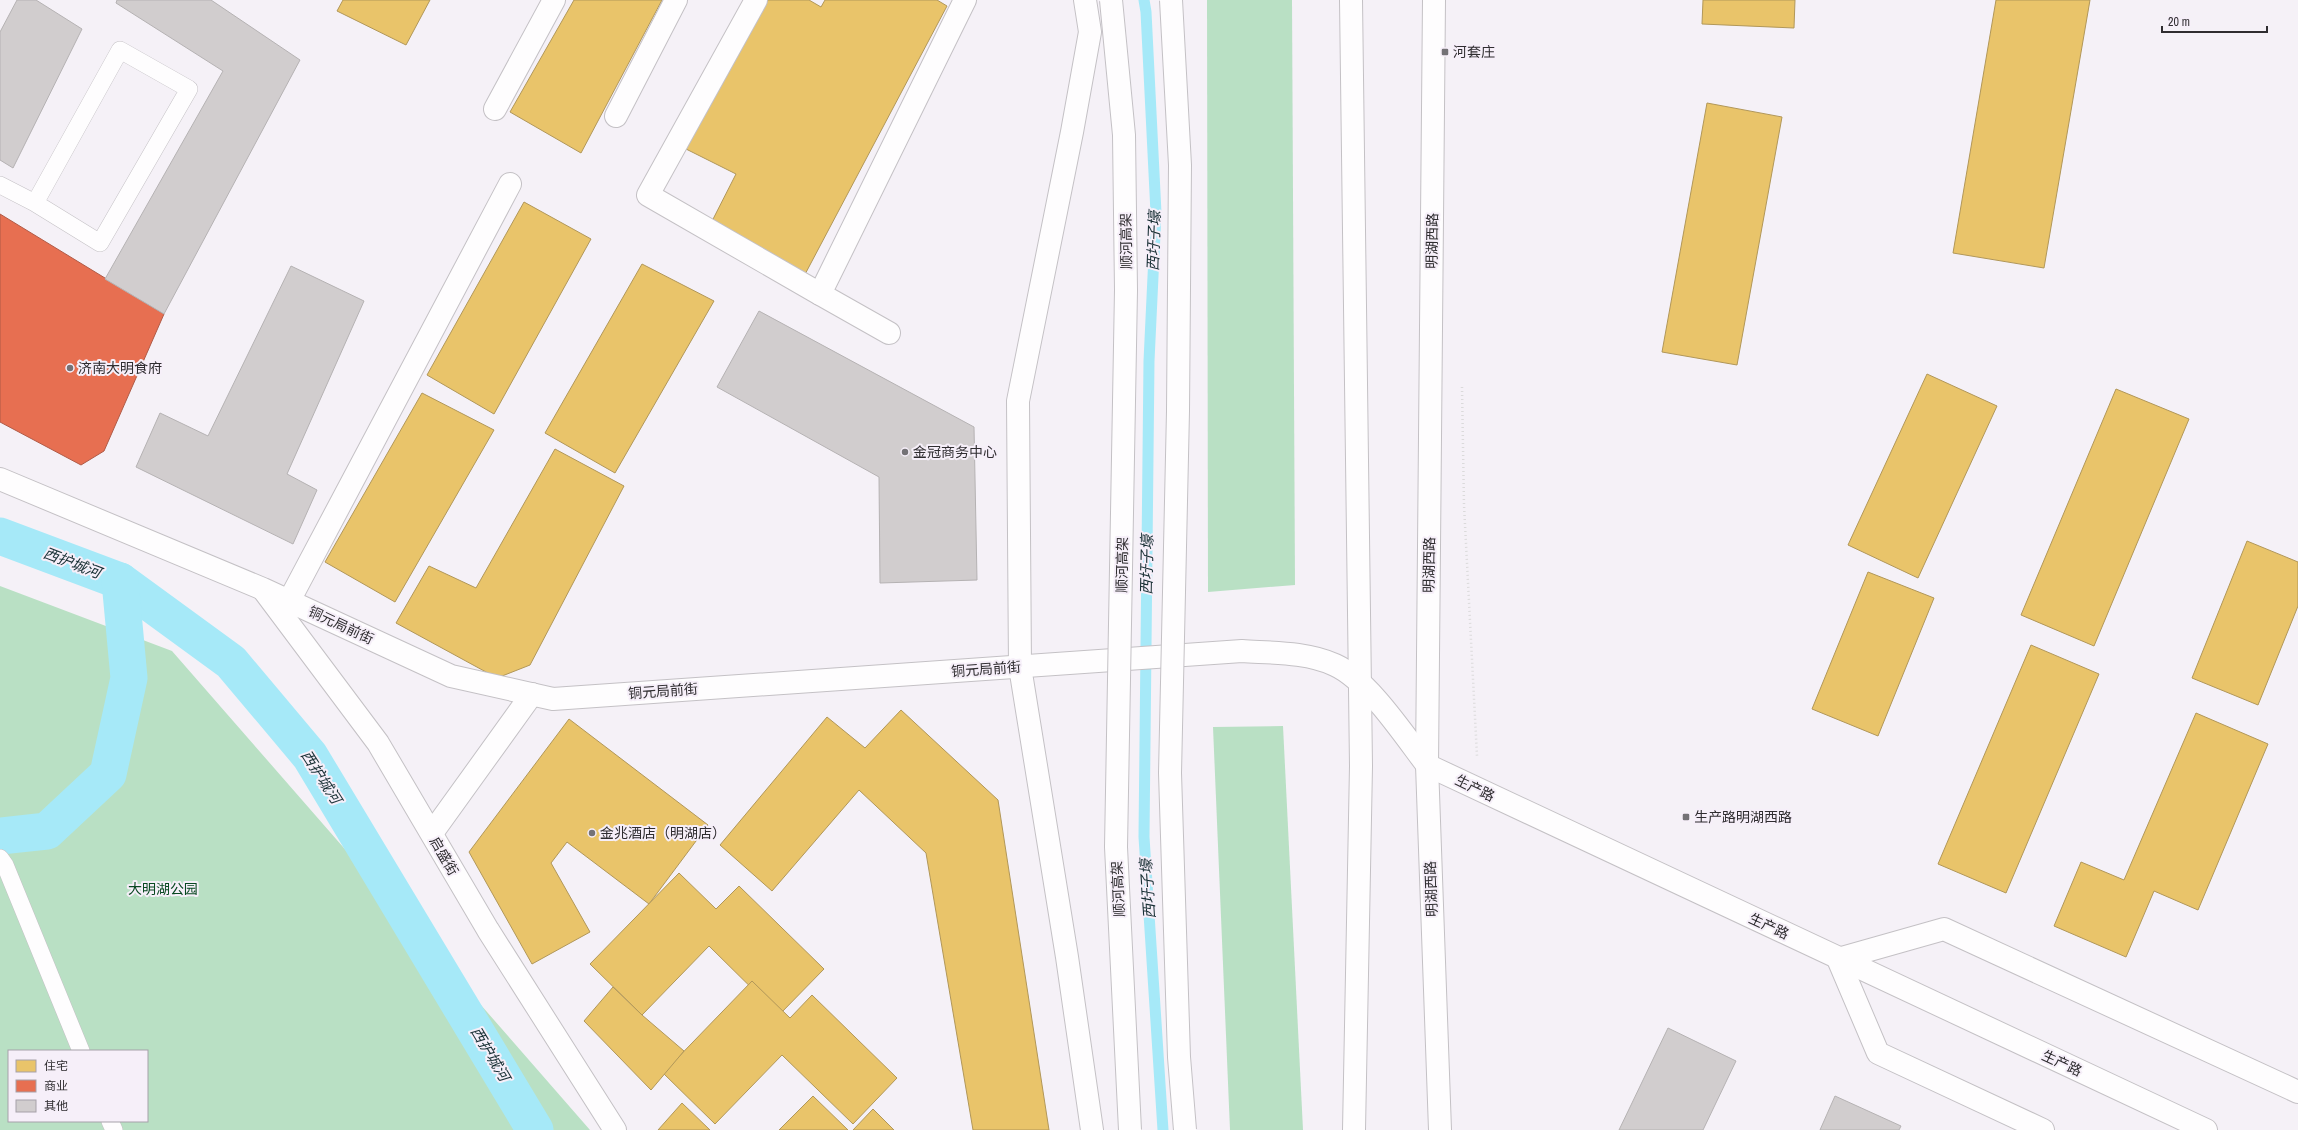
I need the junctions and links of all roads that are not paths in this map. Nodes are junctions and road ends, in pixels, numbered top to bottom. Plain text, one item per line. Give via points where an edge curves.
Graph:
1 (554, 0) edge
2 (676, 0) edge
3 (756, 0) edge
4 (965, 0) edge
5 (1086, 0) edge
6 (1111, 0) edge
7 (1171, 0) edge
8 (1351, 0) edge
9 (1434, 0) edge
10 (495, 109) dead end
11 (616, 116) dead end
12 (510, 184) dead end
13 (0, 185) edge
14 (35, 203) junction
15 (820, 294) junction
16 (890, 333) dead end
17 (0, 479) edge
18 (263, 589) junction
19 (289, 601) junction
20 (1020, 667) junction
21 (1361, 683) junction
22 (532, 694) junction
23 (1427, 765) junction
24 (432, 834) junction
25 (2, 861) edge
26 (1838, 959) junction
27 (82, 1050) edge
28 (2298, 1092) edge
29 (614, 1130) edge
30 (1092, 1130) edge
31 (1130, 1130) edge
32 (1185, 1130) edge
33 (1354, 1130) edge
34 (1440, 1130) edge
35 (2043, 1130) edge
36 (2206, 1130) edge

1 - 10 main road
2 - 11 main road
3 - 15 main road via 648,195
4 - 15 main road
5 - 20 main road via 1090,32 1018,401
6 - 31 main road, 顺河高架, bridge via 1124,134 1126,290 1116,847
7 - 32 main road, bridge via 1180,165 1170,773 1179,1058
8 - 21 main road
9 - 23 main road, 明湖西路
12 - 19 main road
13 - 14 lane
14 - 14 lane via 120,50 188,89 100,243
15 - 16 main road
17 - 18 main road, 铜元局前街
18 - 19 main road, 铜元局前街
18 - 24 main road, 启盛街 via 378,743
19 - 22 main road, 铜元局前街 via 451,676
20 - 21 main road, 铜元局前街, bridge via 1242,651 1302,656 1335,665
20 - 22 main road, 铜元局前街 via 553,699
20 - 30 main road
21 - 23 main road, 生产路
21 - 33 main road via 1362,766
22 - 24 main road
23 - 26 main road, 生产路
23 - 34 main road, 明湖西路
24 - 29 main road, 启盛街 via 488,930
25 - 27 lane
26 - 28 main road via 1944,929
26 - 35 main road via 1878,1053
26 - 36 main road, 生产路

